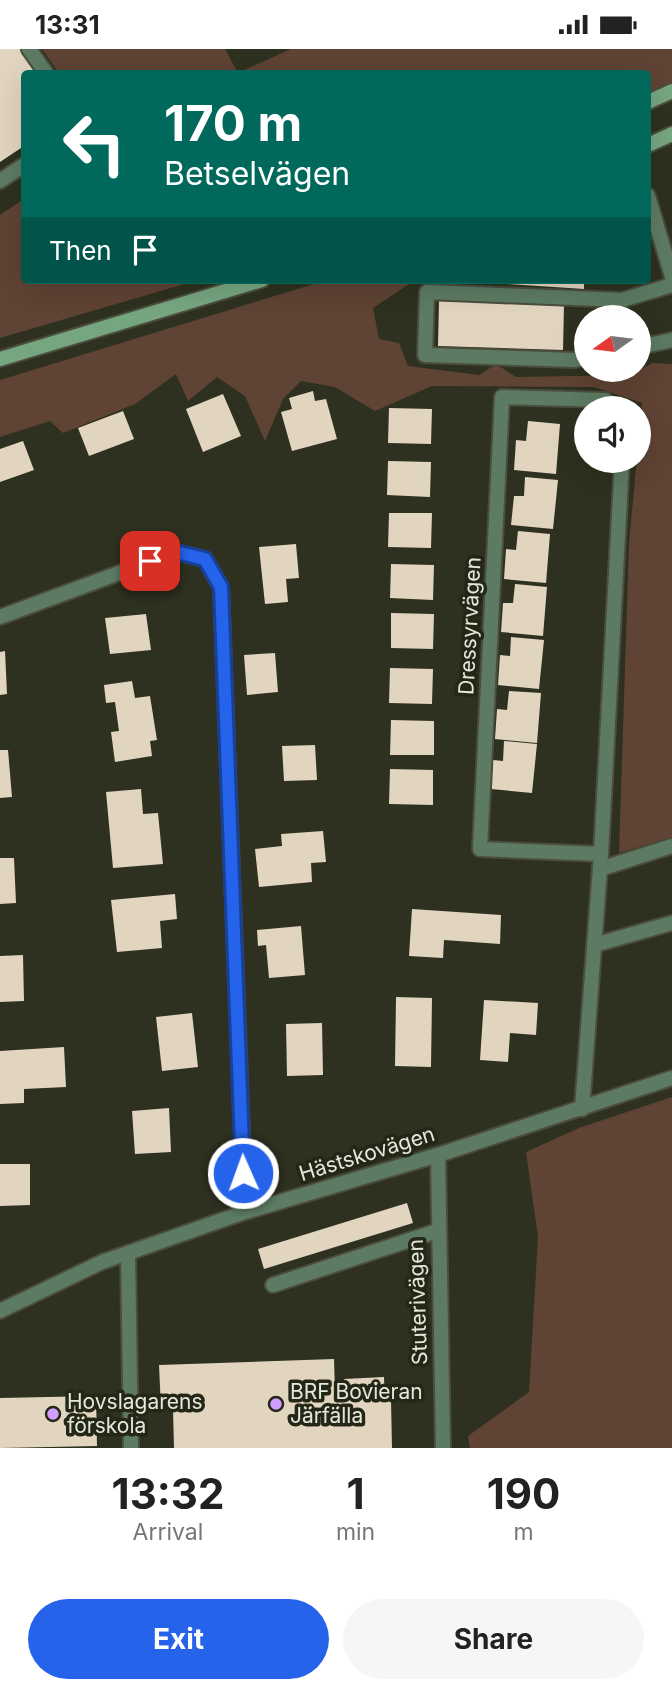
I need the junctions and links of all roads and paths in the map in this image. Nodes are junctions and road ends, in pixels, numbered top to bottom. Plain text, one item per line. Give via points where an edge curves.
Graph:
1 (29, 49) edge
2 (44, 70) edge
3 (672, 91) edge
4 (651, 101) edge
5 (672, 134) edge
6 (651, 144) edge
7 (21, 167) edge
8 (0, 181) edge
9 (651, 206) edge
10 (672, 277) edge
11 (249, 284) edge
12 (672, 285) edge
13 (672, 340) edge
14 (651, 344) edge
15 (0, 359) edge
16 (574, 360) edge
17 (574, 399) edge
18 (621, 473) edge
19 (0, 617) edge
20 (672, 846) edge
21 (601, 861) junction
22 (672, 923) edge
23 (594, 945) junction
24 (672, 1078) edge
25 (582, 1109) junction
26 (438, 1155) junction
27 (245, 1212) junction
28 (437, 1231) junction
29 (128, 1253) junction
30 (273, 1285) dead end
31 (0, 1311) edge
32 (131, 1448) edge
33 (443, 1448) edge

1 - 2 street
3 - 4 street
5 - 6 street
7 - 8 street
9 - 10 street
11 - 15 street
12 - 16 street via 622,300 427,292 425,355
13 - 14 street
17 - 21 street, Dressyrvägen via 502,397 480,849
18 - 21 street
19 - 27 street via 176,552 205,559 221,587
20 - 21 street
21 - 23 street
22 - 23 street
23 - 25 street
24 - 25 street, Hästskovägen
25 - 26 street, Hästskovägen
26 - 27 street, Hästskovägen
26 - 28 street, Stuterivägen
27 - 29 street, Hästskovägen
28 - 30 street
28 - 33 street, Stuterivägen
29 - 31 street, Hästskovägen
29 - 32 street

